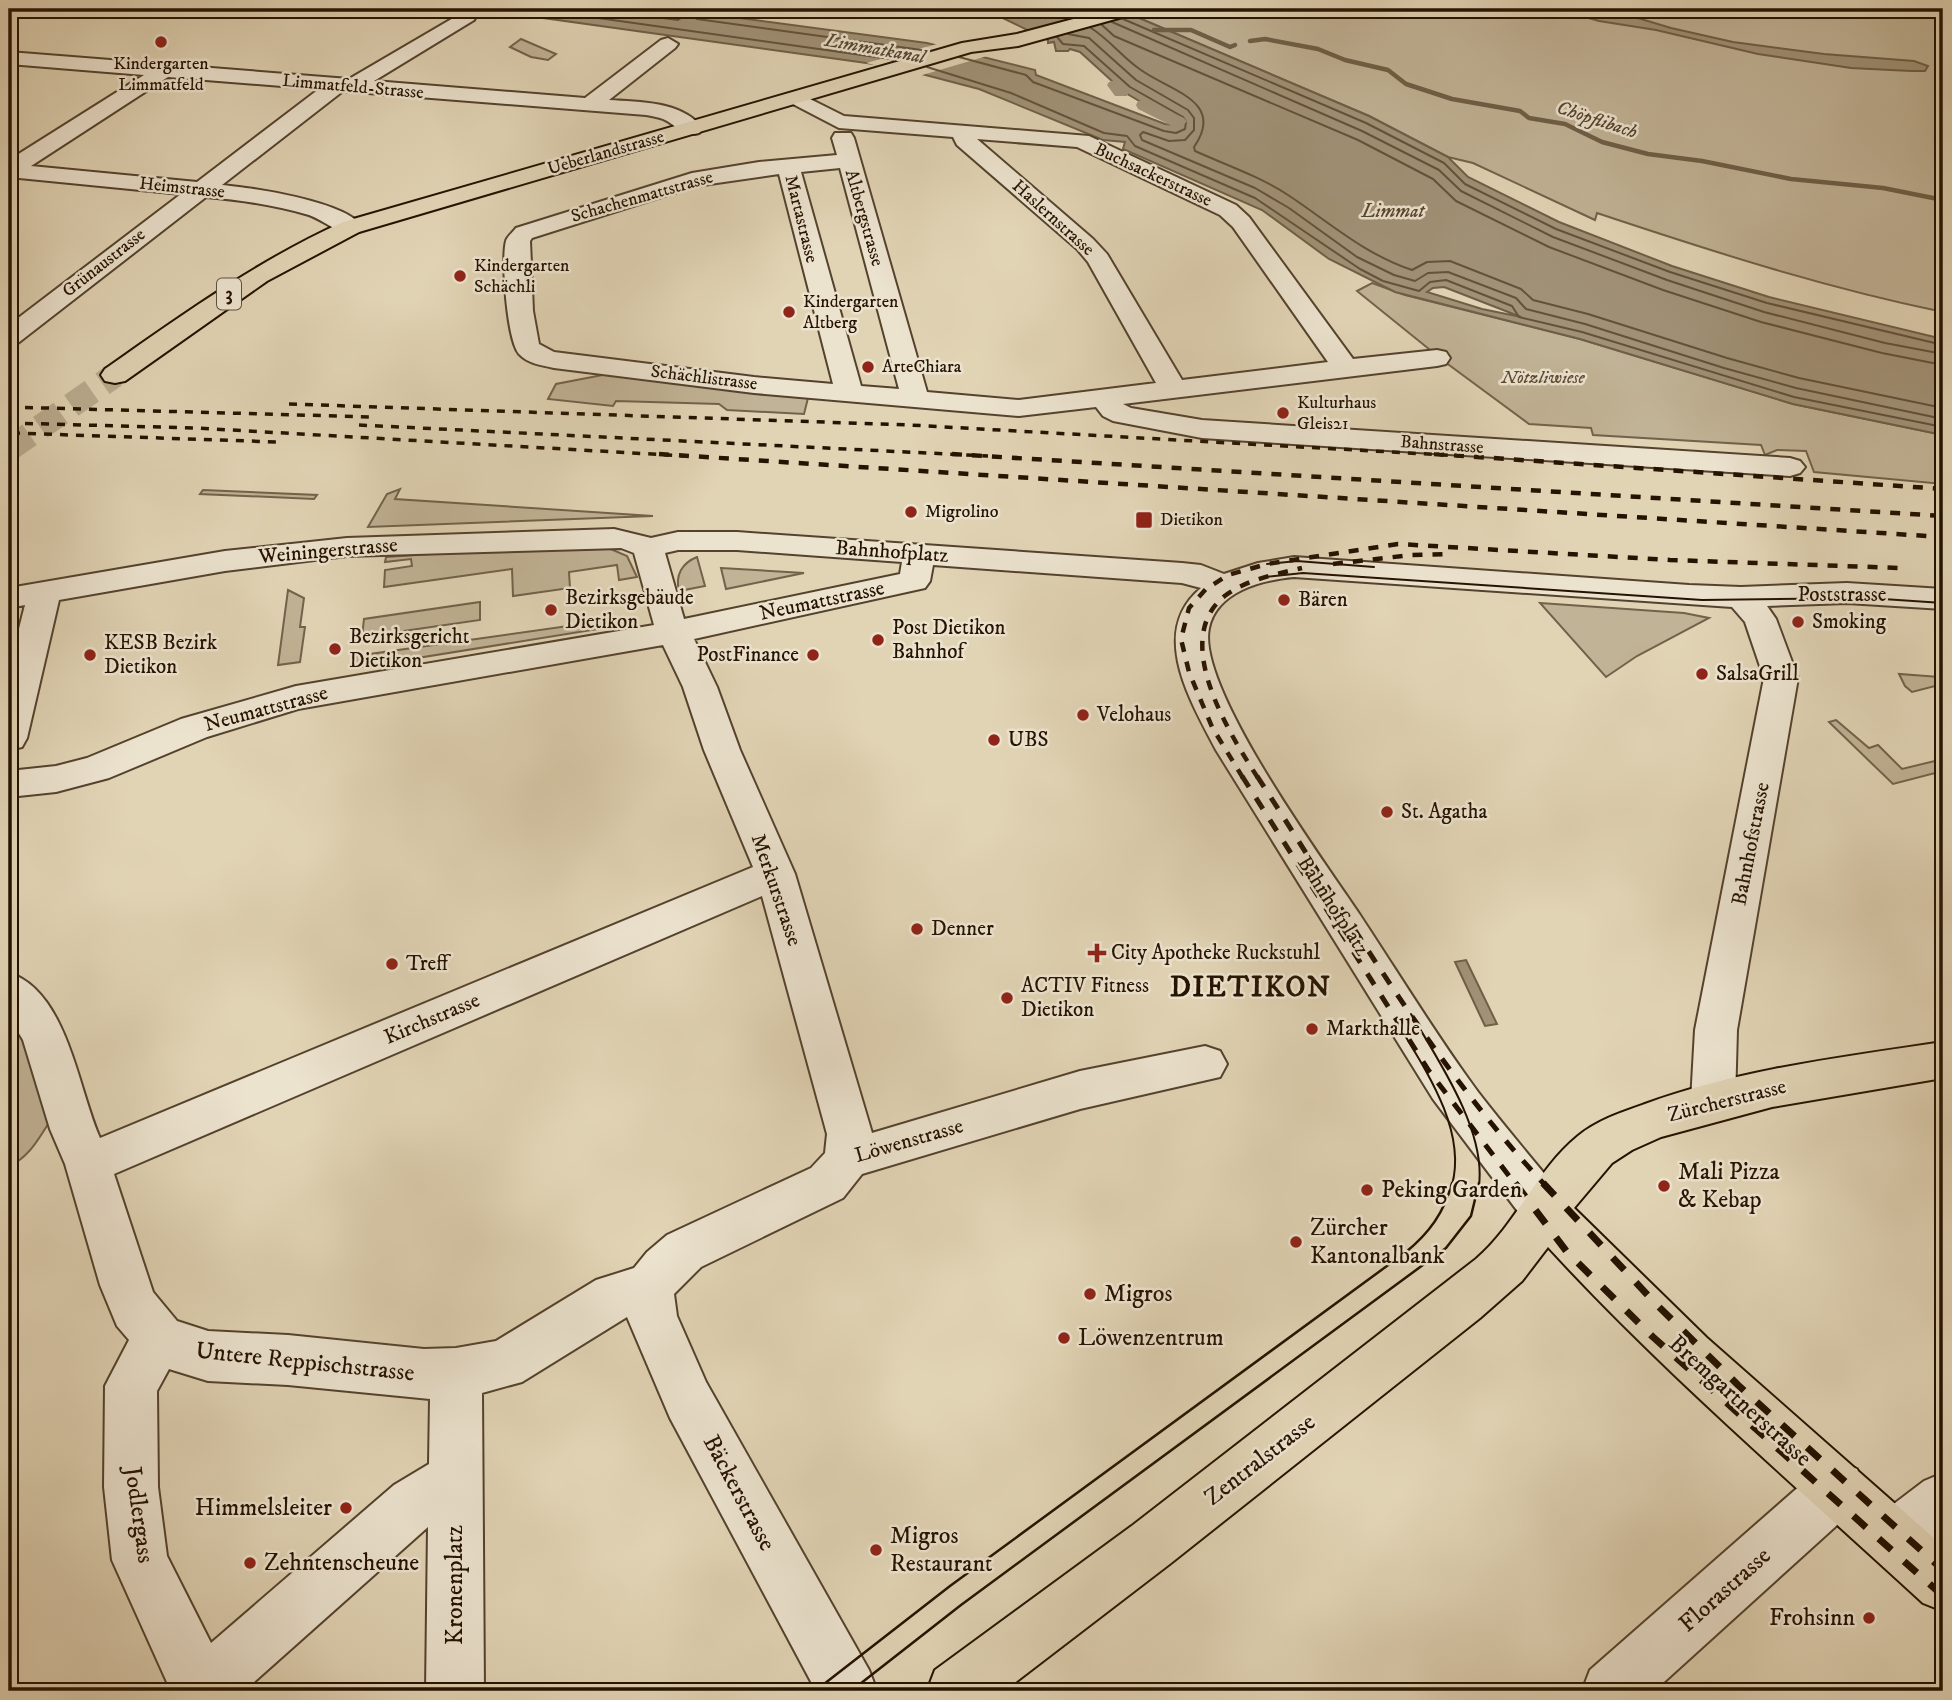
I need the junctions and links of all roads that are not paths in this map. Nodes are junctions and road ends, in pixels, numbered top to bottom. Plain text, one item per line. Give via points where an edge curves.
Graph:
1 (1130, 9) edge
2 (467, 16) dead end
3 (668, 44) dead end
4 (9, 58) edge
5 (163, 71) junction
6 (343, 87) junction
7 (798, 99) junction
8 (589, 105) junction
9 (839, 122) junction
10 (692, 129) junction
11 (961, 132) junction
12 (847, 162) junction
13 (788, 166) junction
14 (9, 170) edge
15 (200, 189) junction
16 (351, 227) junction
17 (522, 316) joint
18 (9, 337) edge
19 (1437, 358) dead end
20 (1346, 368) junction
21 (115, 375) tunnel mouth
22 (1173, 388) junction
23 (849, 394) junction
24 (1103, 397) junction
25 (916, 400) junction
26 (1790, 467) dead end
27 (648, 548) junction
28 (920, 554) junction
29 (1223, 586) junction
30 (44, 593) junction
31 (1741, 597) junction
32 (9, 598) edge
33 (1943, 599) edge
34 (675, 632) junction
35 (9, 738) edge
36 (9, 784) edge
37 (775, 874) junction
38 (9, 990) edge
39 (1943, 1060) edge
40 (1205, 1064) dead end
41 (1713, 1101) junction
42 (849, 1156) junction
43 (88, 1164) junction
44 (1545, 1210) junction
45 (649, 1288) junction
46 (159, 1338) junction
47 (456, 1373) junction
48 (455, 1479) junction
49 (1838, 1488) junction
50 (1943, 1500) edge
51 (1894, 1538) junction
52 (1943, 1583) edge
53 (201, 1690) edge
54 (455, 1691) edge
55 (848, 1691) edge
56 (956, 1691) edge
57 (1611, 1691) edge

1 - 7 main road, Ueberlandstrasse / 3 via 1008,42 969,47
2 - 6 street, Grünaustrasse
3 - 8 street
4 - 5 street, Limmatfeld-Strasse
5 - 6 street, Limmatfeld-Strasse
5 - 14 street
6 - 8 street, Limmatfeld-Strasse
6 - 15 street, Grünaustrasse
7 - 9 street
7 - 10 main road, Ueberlandstrasse / 3
8 - 10 street, Limmatfeld-Strasse via 665,112
9 - 11 street, Buchsackerstrasse
9 - 12 street, Altbergstrasse
10 - 16 main road, Ueberlandstrasse / 3
11 - 20 street, Buchsackerstrasse via 1081,141 1224,208 1241,222
11 - 22 street, Haslernstrasse via 1098,259
12 - 13 street, Schachenmattstrasse
12 - 25 street, Altbergstrasse
13 - 17 street, Schachenmattstrasse via 692,180 524,233 518,241
13 - 23 street, Martastrasse
14 - 15 street, Heimstrasse
15 - 16 street, Heimstrasse via 294,202
15 - 18 street, Grünaustrasse
16 - 21 main road, Ueberlandstrasse / 3 via 309,244 249,281
17 - 23 street, Schächlistrasse via 527,345 545,358
19 - 20 street
20 - 22 street
22 - 24 street
23 - 25 street, Schächlistrasse
24 - 25 street via 1019,408
24 - 26 street, Bahnstrasse via 1114,410 1129,417 1202,429
27 - 28 street, Bahnhofplatz via 709,540
27 - 30 street, Weiningerstrasse via 614,538 347,547 225,561
27 - 34 street via 662,603
28 - 29 street, Bahnhofplatz via 1192,574
28 - 34 street, Neumattstrasse via 914,581
29 - 31 street, Bahnhofplatz via 1257,572 1307,567
29 - 44 street, Bahnhofplatz via 1206,599 1194,619 1191,650 1230,745 1436,1068
30 - 32 street, Weiningerstrasse
30 - 35 street
31 - 33 street, Poststrasse via 1847,593
31 - 41 street, Bahnhofstrasse via 1760,619 1781,678 1716,1030
34 - 36 street, Neumattstrasse via 296,698 194,728 96,769
34 - 37 street, Merkurstrasse
37 - 42 street, Merkurstrasse via 850,1134
37 - 43 street, Kirchstrasse
38 - 43 street, Untere Reppischstrasse via 43,1035
39 - 41 main road, Zürcherstrasse
40 - 42 street, Löwenstrasse via 1080,1090
41 - 44 main road, Zürcherstrasse via 1639,1125 1603,1144
42 - 45 street, Löwenstrasse via 827,1183 684,1251
43 - 46 street, Untere Reppischstrasse via 124,1286 135,1309
44 - 49 main road, Bremgartnerstrasse via 1682,1351
44 - 56 main road, Zentralstrasse via 1510,1259 1463,1301
45 - 47 street, Untere Reppischstrasse via 612,1297 504,1364
45 - 55 street, Bäckerstrasse via 652,1317 688,1400
46 - 47 street, Untere Reppischstrasse via 208,1356
46 - 53 street, Jodlergass via 131,1386 135,1523 140,1560
47 - 48 street, Kronenplatz
48 - 53 street via 413,1504
48 - 54 street, Kronenplatz
49 - 51 main road, Bremgartnerstrasse
49 - 57 street, Florastrasse
50 - 51 street
51 - 52 main road, Bremgartnerstrasse

